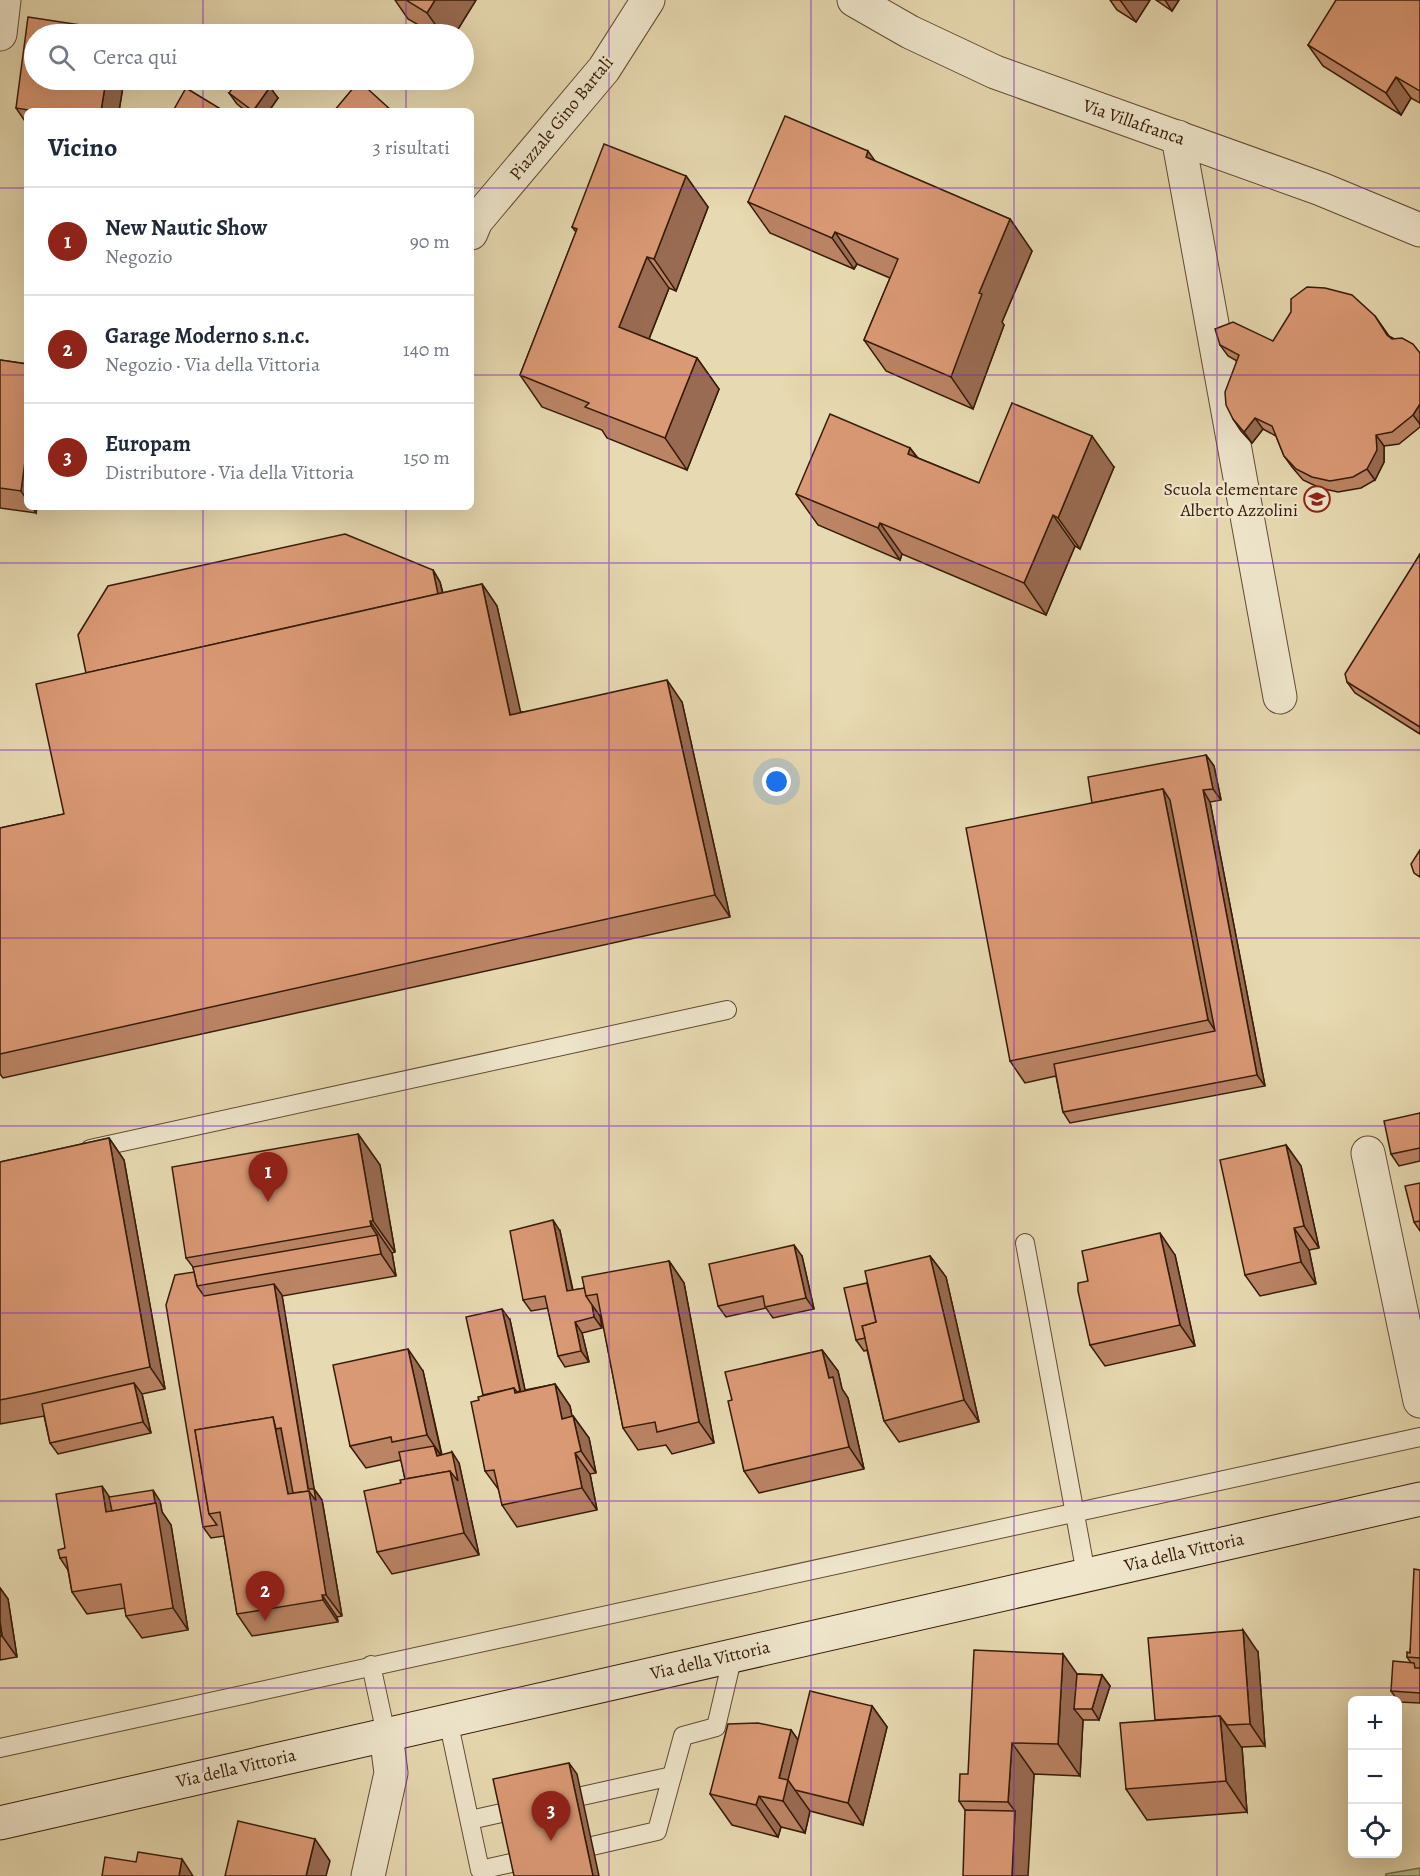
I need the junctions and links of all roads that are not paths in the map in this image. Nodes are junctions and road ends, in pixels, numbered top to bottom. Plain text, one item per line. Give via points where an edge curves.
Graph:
1 (4, 0) edge
2 (648, 0) edge
3 (854, 0) edge
4 (0, 34) edge
5 (1178, 137) junction
6 (474, 225) edge
7 (1420, 230) edge
8 (1280, 698) dead end
9 (727, 1010) dead end
10 (1368, 1153) dead end
11 (69, 1154) edge
12 (1025, 1243) dead end
13 (1420, 1401) edge
14 (1420, 1437) edge
15 (1420, 1499) edge
16 (1075, 1512) junction
17 (1086, 1574) junction
18 (733, 1655) junction
19 (370, 1665) junction
20 (448, 1720) junction
21 (386, 1734) junction
22 (0, 1748) edge
23 (672, 1776) junction
24 (582, 1796) dead end
25 (506, 1812) edge
26 (470, 1820) junction
27 (0, 1823) edge
28 (592, 1846) dead end
29 (516, 1862) edge
30 (368, 1876) edge

1 - 4 street
2 - 6 street, Piazzale Gino Bartali via 604,69
3 - 5 street, Via Villafranca via 994,72
5 - 7 street, Via Villafranca
5 - 8 street
9 - 11 lane
10 - 13 street
12 - 16 lane
14 - 16 lane
15 - 17 street, Via della Vittoria
16 - 17 lane
16 - 19 lane
17 - 18 street, Via della Vittoria
18 - 20 street, Via della Vittoria
18 - 23 lane via 716,1727 683,1736
19 - 21 lane
19 - 22 lane
20 - 21 street, Via della Vittoria
20 - 26 lane
21 - 27 street, Via della Vittoria
21 - 30 street via 391,1773
23 - 24 lane
23 - 28 lane via 657,1831
25 - 26 lane
26 - 29 lane via 480,1870

